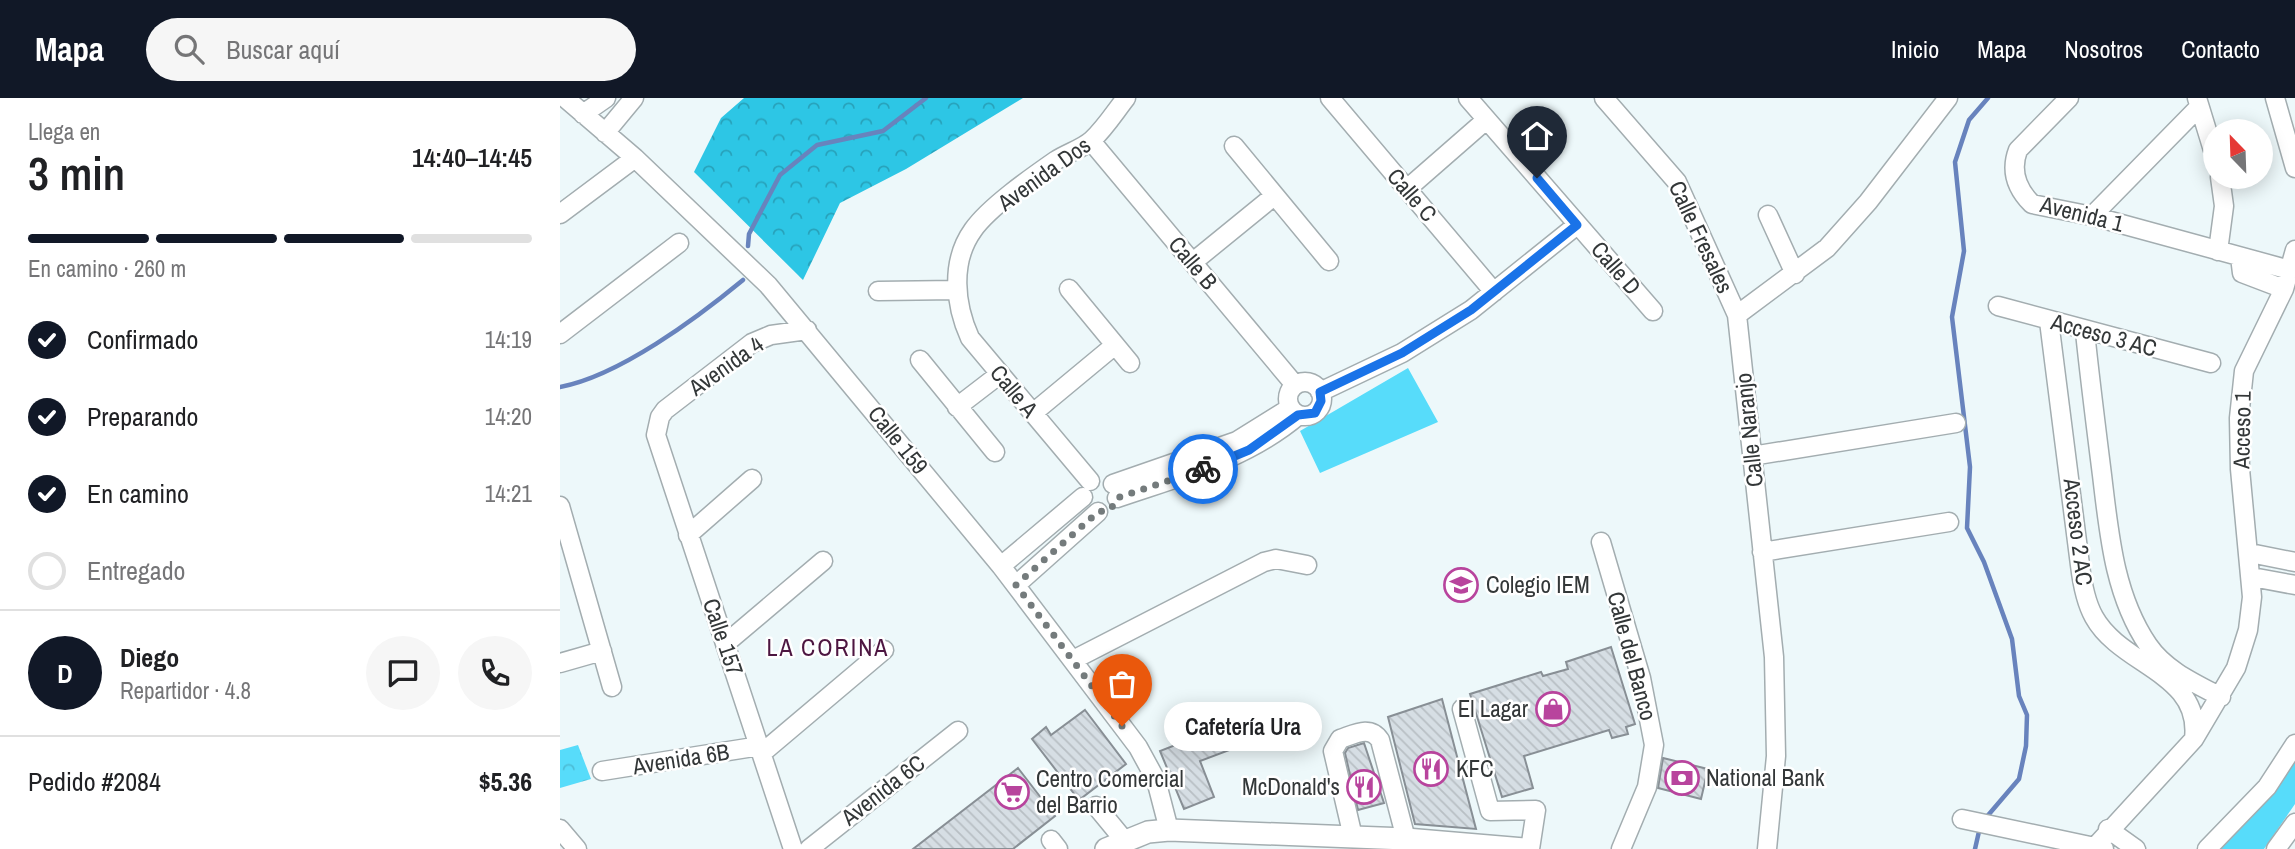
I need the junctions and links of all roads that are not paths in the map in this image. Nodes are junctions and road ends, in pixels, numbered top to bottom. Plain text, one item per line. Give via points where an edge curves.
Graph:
1 (565, 98) edge
2 (606, 98) edge
3 (634, 98) edge
4 (1126, 98) edge
5 (1330, 98) edge
6 (1468, 98) edge
7 (1604, 98) edge
8 (1948, 98) edge
9 (2069, 98) edge
10 (2276, 98) edge
11 (2198, 103) edge
12 (583, 114) junction
13 (2288, 117) edge
14 (1486, 120) junction
15 (605, 132) junction
16 (2291, 138) edge
17 (1091, 141) junction
18 (1234, 146) dead end
19 (635, 158) junction
20 (2295, 168) edge
21 (1407, 189) junction
22 (2222, 189) edge
23 (1274, 196) junction
24 (560, 214) edge
25 (1768, 215) dead end
26 (2092, 216) junction
27 (1577, 225) junction
28 (679, 243) dead end
29 (2295, 250) edge
30 (2218, 251) junction
31 (2240, 257) junction
32 (1329, 261) dead end
33 (1193, 262) junction
34 (2290, 270) junction
35 (1795, 274) junction
36 (1069, 289) dead end
37 (2284, 289) junction
38 (956, 290) junction
39 (877, 291) dead end
40 (1494, 292) junction
41 (1998, 306) dead end
42 (1653, 311) dead end
43 (1738, 315) junction
44 (2049, 321) junction
45 (807, 330) junction
46 (2085, 332) junction
47 (560, 334) edge
48 (1115, 345) junction
49 (920, 360) dead end
50 (1130, 363) dead end
51 (2211, 363) dead end
52 (1000, 374) junction
53 (1295, 385) junction
54 (1320, 392) junction
55 (957, 407) junction
56 (1294, 411) junction
57 (1033, 413) junction
58 (1956, 423) dead end
59 (657, 425) joint
60 (2096, 428) junction
61 (2065, 430) junction
62 (995, 452) dead end
63 (1752, 456) junction
64 (752, 479) dead end
65 (1087, 489) junction
66 (1115, 491) junction
67 (560, 506) edge
68 (1098, 512) junction
69 (1948, 522) dead end
70 (688, 535) junction
71 (2110, 537) junction
72 (2077, 540) junction
73 (1601, 542) dead end
74 (1762, 552) junction
75 (2250, 553) junction
76 (823, 561) dead end
77 (2295, 562) edge
78 (1307, 565) dead end
79 (1001, 566) junction
80 (2252, 578) junction
81 (1016, 585) junction
82 (2295, 585) edge
83 (725, 644) junction
84 (884, 650) dead end
85 (602, 652) junction
86 (2143, 653) junction
87 (1073, 660) junction
88 (560, 663) edge
89 (612, 688) dead end
90 (2221, 697) junction
91 (1462, 709) dead end
92 (958, 731) dead end
93 (2194, 739) junction
94 (2295, 744) edge
95 (761, 750) junction
96 (602, 771) dead end
97 (1096, 806) dead end
98 (1962, 819) dead end
99 (2295, 823) edge
100 (560, 829) edge
101 (2108, 829) junction
102 (1169, 830) junction
103 (1353, 837) junction
104 (1406, 839) junction
105 (1115, 844) edge
106 (1384, 844) edge
107 (2097, 848) edge
108 (577, 849) edge
109 (793, 849) edge
110 (809, 849) edge
111 (1524, 849) edge
112 (1530, 849) edge
113 (1621, 849) edge
114 (1767, 849) edge
115 (2136, 849) edge
116 (2207, 849) edge
117 (2276, 849) edge

1 - 12 street, Calle 159
2 - 12 street
3 - 15 street
4 - 17 street, Avenida Dos
5 - 21 street, Calle C
6 - 14 street, Calle D
7 - 43 street, Calle Fresales via 1677,181
8 - 35 street via 1868,202 1827,248
9 - 26 street, Avenida 1 via 2018,150 2014,172 2022,194 2032,204
10 - 13 street
11 - 26 street
12 - 15 street, Calle 159
13 - 16 street
14 - 21 street
14 - 27 street, Calle D
15 - 19 street, Calle 159
16 - 20 street
17 - 33 street, Calle B
17 - 38 street, Avenida Dos via 1017,189 972,230
18 - 23 street
19 - 24 street
19 - 45 street, Calle 159 via 768,285
21 - 40 street, Calle C
22 - 30 street
23 - 32 street
23 - 33 street
25 - 35 street
26 - 30 street, Avenida 1
27 - 40 street
27 - 42 street, Calle D
28 - 47 street
29 - 34 street, Acceso 1
30 - 31 street, Avenida 1
31 - 34 street, Avenida 1
31 - 37 street via 2242,273
33 - 53 street, Calle B
34 - 37 street, Acceso 1
35 - 43 street
36 - 48 street
37 - 75 street, Acceso 1 via 2244,371 2240,469
38 - 39 street
38 - 52 street, Calle A via 970,338
40 - 54 street via 1402,353
41 - 44 street, Acceso 3 AC
43 - 63 street, Calle Naranjo
44 - 46 street, Acceso 3 AC
44 - 61 street, Acceso 2 AC
45 - 59 street, Avenida 4 via 752,343 666,410
45 - 79 street, Calle 159
46 - 51 street, Acceso 3 AC
46 - 60 street, Acceso 2 AC
48 - 50 street
48 - 57 street
49 - 55 street
52 - 55 street
52 - 57 street, Calle A
53 - 54 street via 1311,383
53 - 56 street via 1289,392
54 - 56 street via 1319,408 1309,416
55 - 62 street
56 - 66 street via 1249,450 1220,464
57 - 65 street, Calle A
58 - 63 street
59 - 70 street, Calle 157 via 658,445
60 - 61 street
60 - 71 street, Acceso 2 AC
61 - 72 street, Acceso 2 AC
63 - 74 street, Calle Naranjo
64 - 70 street
65 - 66 street via 1106,479
65 - 68 street via 1091,510
65 - 79 street
66 - 68 street via 1111,509
67 - 85 street
68 - 81 street
69 - 74 street
70 - 83 street, Calle 157
71 - 72 street
71 - 86 street, Acceso 2 AC
72 - 86 street, Acceso 2 AC via 2083,588 2093,617 2105,633
73 - 113 street, Calle del Banco via 1641,678 1654,745 1647,787
74 - 114 street, Calle Naranjo via 1776,701
75 - 77 street
75 - 80 street, Acceso 1
76 - 83 street
78 - 87 street via 1276,559 1264,562
79 - 81 street, Calle 159
80 - 82 street
80 - 90 street, Acceso 1 via 2248,630
81 - 87 street, Calle 159
83 - 95 street, Calle 157
84 - 95 street, Avenida 6B
85 - 88 street
85 - 89 street
86 - 90 street, Acceso 2 AC
86 - 93 street, Acceso 2 AC via 2186,696 2194,718
87 - 102 street, Calle 159 via 1149,766
90 - 93 street, Acceso 1
91 - 112 street via 1490,811 1541,809
92 - 110 street, Avenida 6C
93 - 101 street, Acceso 1
94 - 116 street via 2267,787
95 - 96 street, Avenida 6B
95 - 109 street, Calle 157
97 - 105 street
98 - 107 street
99 - 117 street
100 - 108 street
101 - 107 street, Acceso 1
101 - 115 street
102 - 103 main road
102 - 105 main road
103 - 104 street via 1333,751 1340,739 1365,732 1380,740
103 - 106 main road
104 - 106 main road
104 - 111 main road

